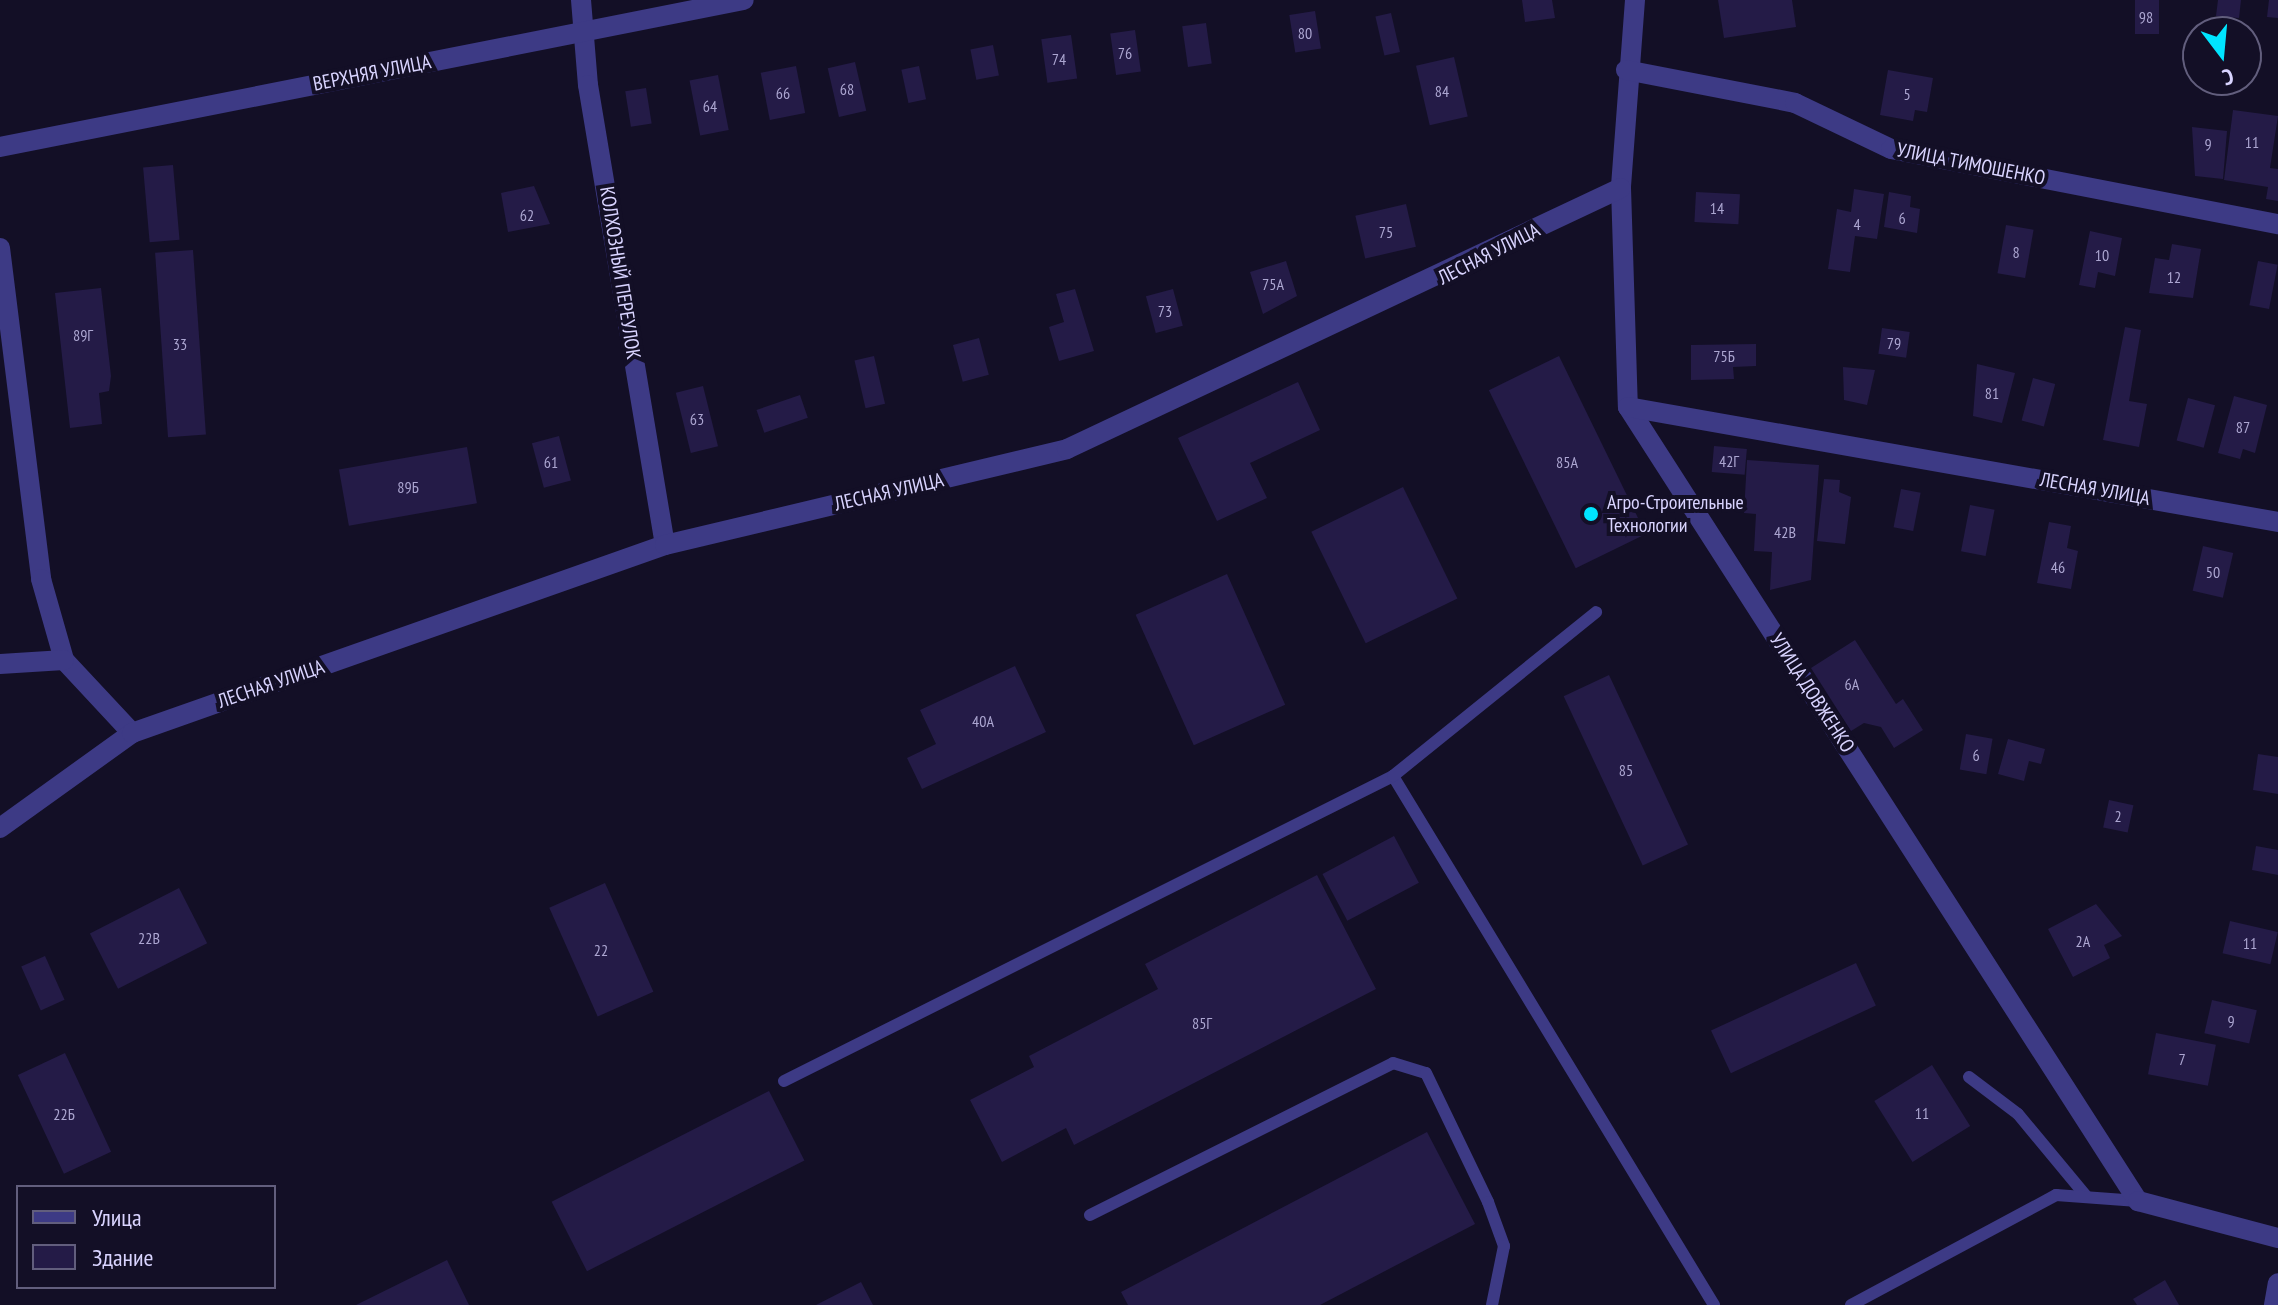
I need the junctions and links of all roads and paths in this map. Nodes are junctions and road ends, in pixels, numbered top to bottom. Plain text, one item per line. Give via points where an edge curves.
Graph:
1 (581, 0) edge
2 (744, 0) edge
3 (1635, 0) edge
4 (583, 31) junction
5 (1626, 70) junction
6 (0, 147) edge
7 (1621, 188) junction
8 (2278, 224) edge
9 (0, 248) edge
10 (1628, 407) junction
11 (2278, 522) edge
12 (665, 545) junction
13 (1596, 612) dead end
14 (64, 660) junction
15 (0, 664) edge
16 (132, 733) junction
17 (1393, 776) junction
18 (0, 828) edge
19 (1969, 1077) dead end
20 (784, 1081) dead end
21 (2087, 1197) junction
22 (2138, 1201) junction
23 (1090, 1215) dead end
24 (2278, 1238) edge
25 (2278, 1283) edge
26 (1492, 1305) edge
27 (1714, 1305) edge
28 (1851, 1305) edge
29 (2274, 1305) edge

1 - 4 street, КОЛХОЗНЫЙ ПЕРЕУЛОК
2 - 4 street, ВЕРХНЯЯ УЛИЦА
3 - 5 street
4 - 6 street, ВЕРХНЯЯ УЛИЦА
4 - 12 street, КОЛХОЗНЫЙ ПЕРЕУЛОК
5 - 7 street
5 - 8 street, УЛИЦА ТИМОШЕНКО via 1795,103 1891,149
7 - 10 street
7 - 12 street, ЛЕСНАЯ УЛИЦА via 1067,449
9 - 14 street via 41,579
10 - 11 street, ЛЕСНАЯ УЛИЦА
10 - 22 street, УЛИЦА ДОВЖЕНКО
12 - 16 street, ЛЕСНАЯ УЛИЦА
13 - 17 lane
14 - 15 street
14 - 16 street
16 - 18 street, ЛЕСНАЯ УЛИЦА
17 - 20 lane
17 - 27 lane
19 - 21 lane via 2018,1114
21 - 22 lane
21 - 28 lane via 2056,1195
22 - 24 street
23 - 26 lane via 1393,1063 1426,1073 1488,1202 1504,1246
25 - 29 street

